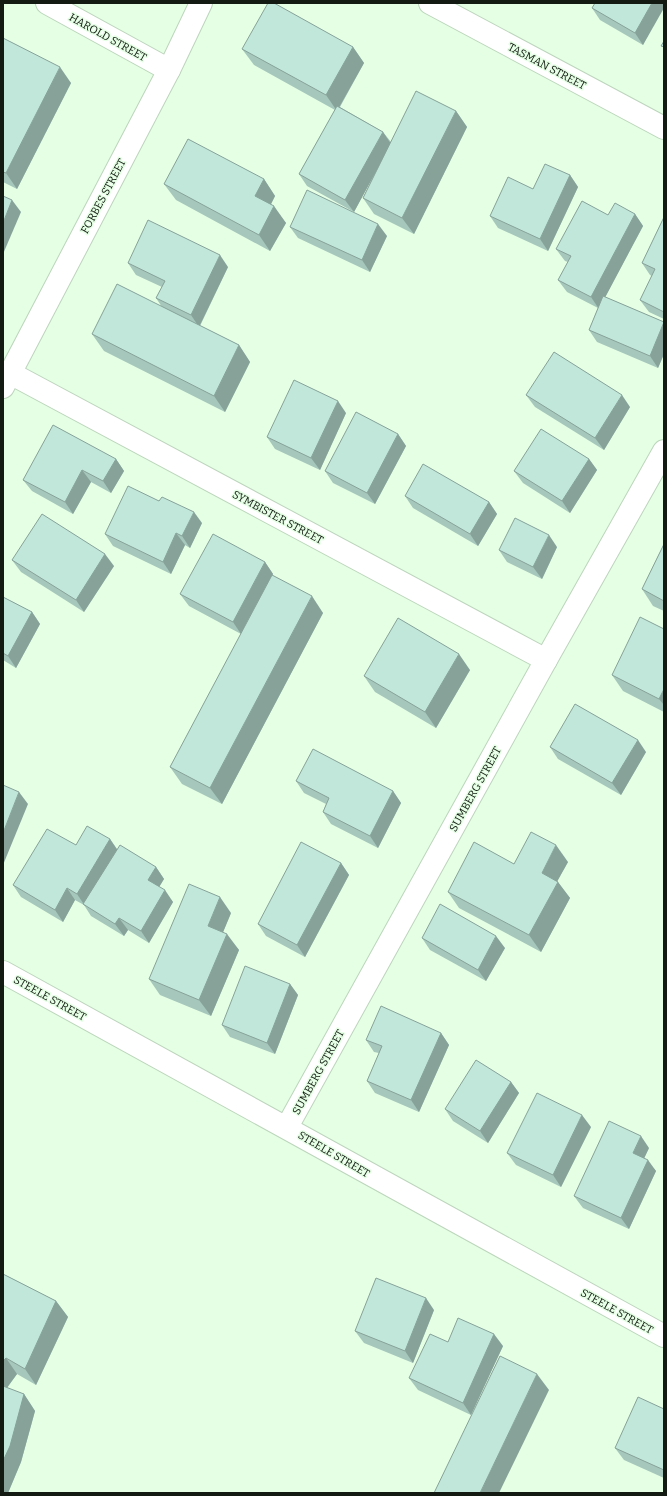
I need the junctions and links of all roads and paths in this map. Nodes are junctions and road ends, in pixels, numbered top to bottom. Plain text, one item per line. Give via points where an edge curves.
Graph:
1 (47, 3) edge
2 (201, 3) edge
3 (430, 3) edge
4 (169, 70) junction
5 (664, 128) edge
6 (7, 380) edge
7 (664, 451) edge
8 (546, 660) junction
9 (3, 972) edge
10 (287, 1128) junction
11 (664, 1336) edge

1 - 4 street, HAROLD STREET
2 - 4 street, FORBES STREET
3 - 5 street, TASMAN STREET
4 - 6 street, FORBES STREET
6 - 8 street, SYMBISTER STREET
7 - 8 street, SUMBERG STREET
8 - 10 street, SUMBERG STREET
9 - 10 street, STEELE STREET
10 - 11 street, STEELE STREET

